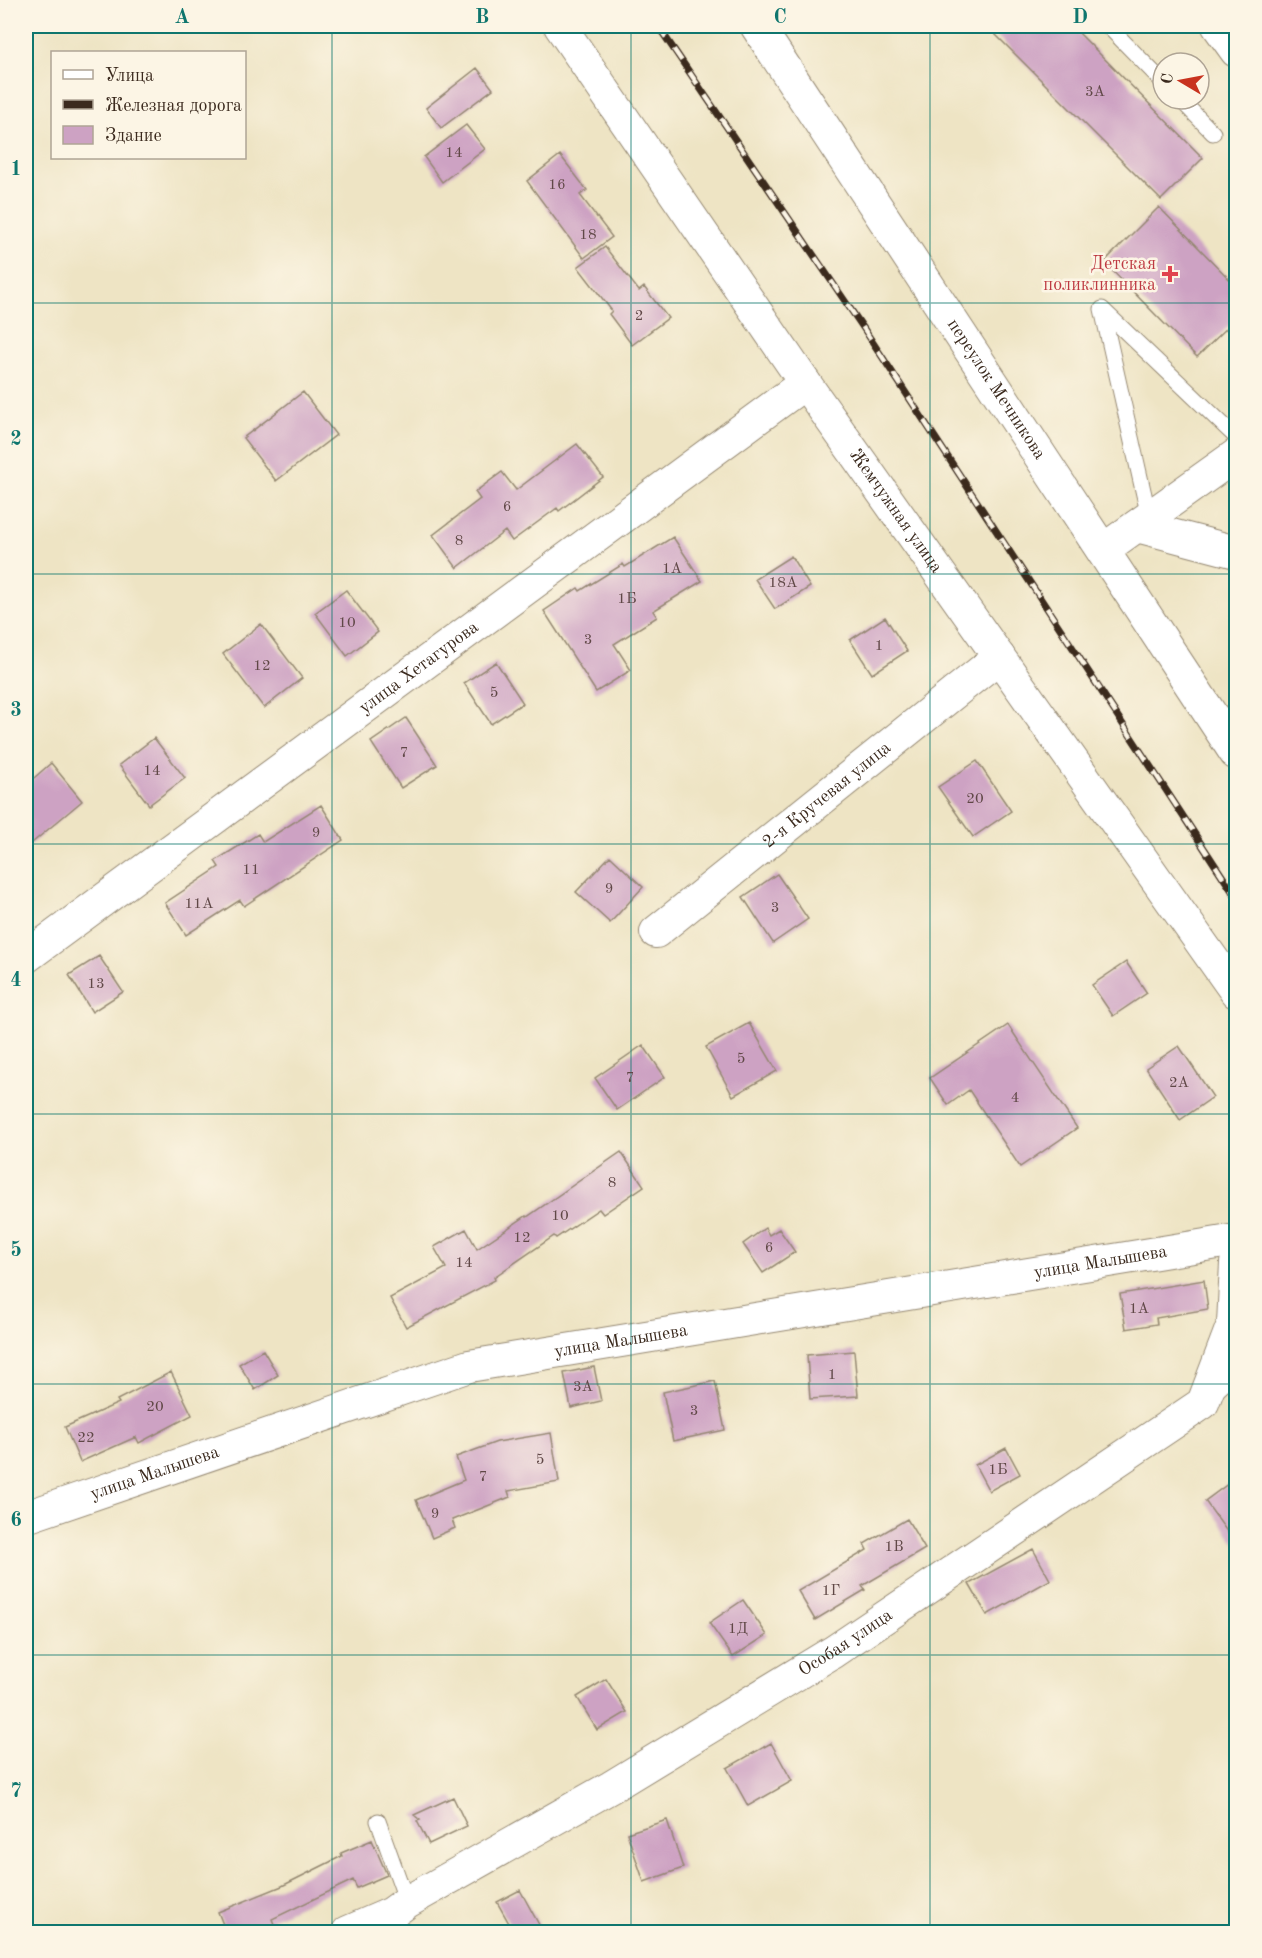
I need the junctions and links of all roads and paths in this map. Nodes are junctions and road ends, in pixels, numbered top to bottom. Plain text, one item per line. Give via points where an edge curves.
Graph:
1 (560, 26) edge
2 (757, 26) edge
3 (1107, 26) edge
4 (1218, 26) edge
5 (1236, 51) edge
6 (1151, 70) edge
7 (1191, 111) edge
8 (1213, 134) dead end
9 (805, 383) junction
10 (1236, 437) edge
11 (1236, 455) edge
12 (1143, 521) junction
13 (1102, 550) junction
14 (1236, 552) edge
15 (999, 657) junction
16 (1236, 753) edge
17 (656, 932) dead end
18 (28, 950) edge
19 (1236, 992) edge
20 (1236, 1240) edge
21 (1236, 1263) edge
22 (1236, 1373) edge
23 (1203, 1403) junction
24 (26, 1517) edge
25 (378, 1821) dead end
26 (407, 1902) junction
27 (348, 1932) edge

1 - 9 street, Жемчужная улица
2 - 13 street, переулок Мечникова
3 - 6 lane
4 - 5 street
7 - 8 lane
9 - 15 street, Жемчужная улица
9 - 18 street, улица Хетагурова
10 - 12 lane via 1102,309
11 - 12 street
12 - 13 street
12 - 14 street
13 - 16 street, переулок Мечникова
15 - 17 street, 2-я Кручевая улица
15 - 19 street, Жемчужная улица
20 - 24 street, улица Малышева via 469,1366
21 - 23 street via 1233,1324
22 - 23 lane
23 - 26 street, Особая улица via 833,1652 611,1787
25 - 26 lane
26 - 27 street, Особая улица via 392,1913

